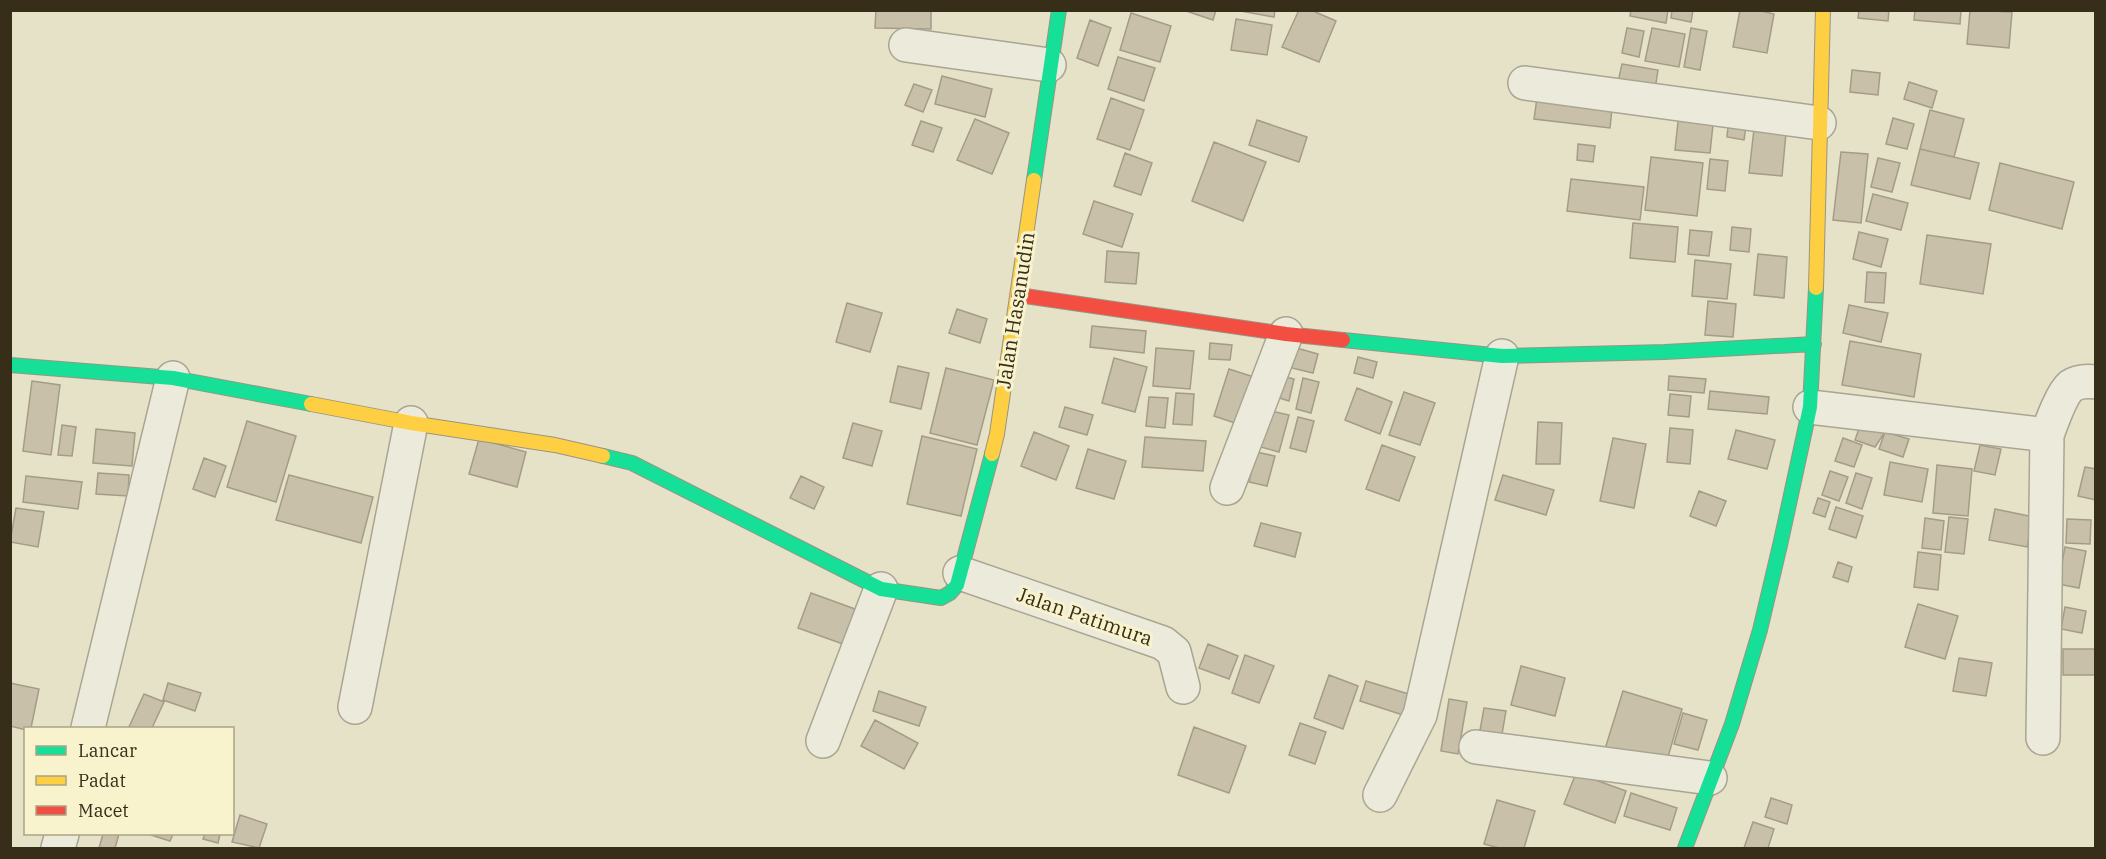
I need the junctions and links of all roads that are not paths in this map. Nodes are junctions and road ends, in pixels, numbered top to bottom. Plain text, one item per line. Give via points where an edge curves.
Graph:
1 (1059, 10) edge
2 (1818, 12) edge
3 (906, 45) dead end
4 (1049, 65) junction
5 (1525, 83) dead end
6 (1819, 123) junction
7 (1018, 295) junction
8 (1286, 334) junction
9 (1814, 344) junction
10 (1502, 356) junction
11 (10, 365) edge
12 (173, 378) junction
13 (2096, 382) edge
14 (1810, 406) junction
15 (411, 423) junction
16 (2047, 435) junction
17 (1227, 488) dead end
18 (950, 585) junction
19 (881, 589) junction
20 (1183, 687) dead end
21 (355, 707) dead end
22 (88, 727) edge
23 (2043, 738) dead end
24 (823, 741) dead end
25 (1476, 747) dead end
26 (1710, 778) junction
27 (1380, 795) dead end
28 (1685, 849) edge

1 - 4 street, Jalan Hasanudin
2 - 6 street
3 - 4 street
4 - 7 street, Jalan Hasanudin
5 - 6 street
6 - 9 street
7 - 8 street
7 - 18 street, Jalan Hasanudin via 997,434
8 - 10 street
8 - 17 street
9 - 10 street
9 - 14 street
10 - 27 street via 1420,715
11 - 12 street
12 - 15 street
12 - 22 street
13 - 16 street via 2071,386
14 - 16 street
14 - 26 street via 1760,630 1732,724
15 - 19 street via 555,445 632,463
15 - 21 street
16 - 23 street
18 - 19 street
18 - 20 street, Jalan Patimura via 1163,643 1174,652
19 - 24 street
25 - 26 street
26 - 28 street

